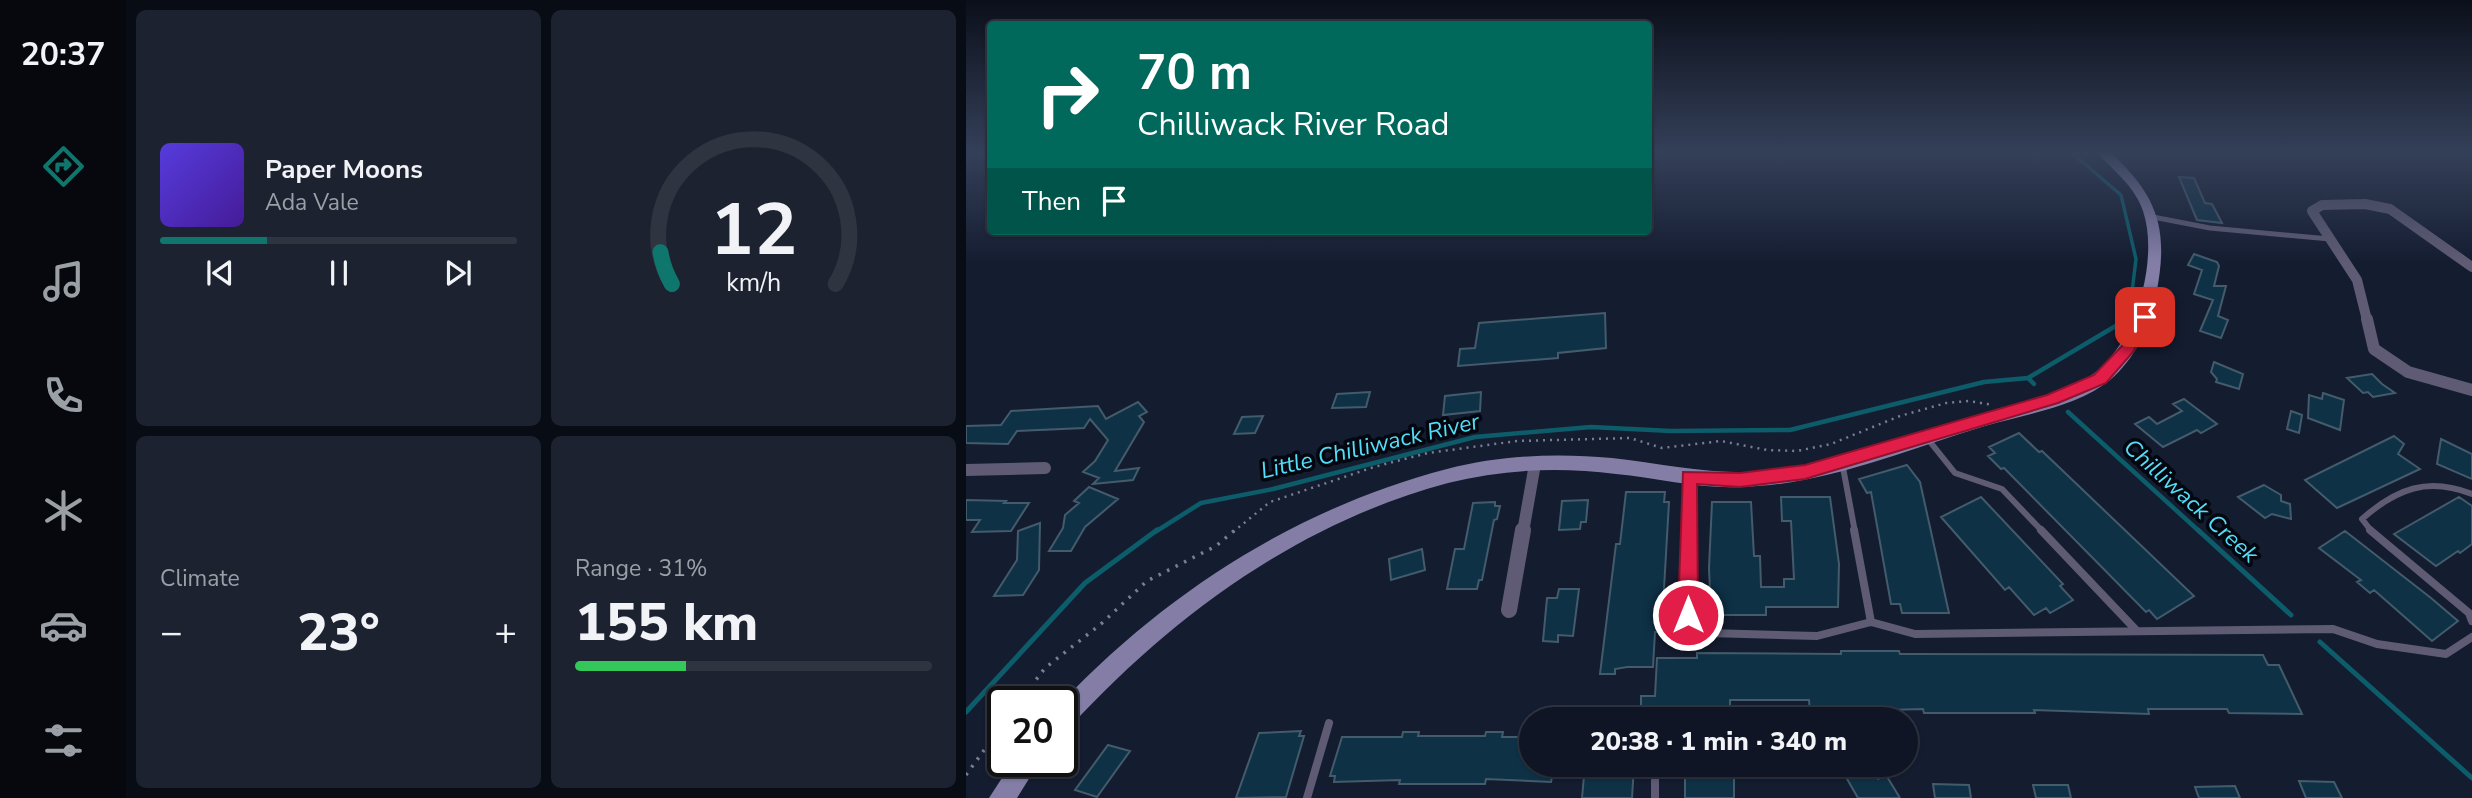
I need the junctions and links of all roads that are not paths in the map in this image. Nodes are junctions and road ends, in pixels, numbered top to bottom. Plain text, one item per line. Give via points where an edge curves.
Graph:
1 (2140, 189) edge
2 (2153, 217) junction
3 (2330, 239) junction
4 (2472, 267) edge
5 (2472, 390) edge
6 (1927, 437) junction
7 (1842, 462) junction
8 (1535, 464) junction
9 (1045, 468) dead end
10 (966, 470) edge
11 (1689, 477) junction
12 (2472, 494) edge
13 (1509, 610) dead end
14 (2472, 621) edge
15 (1871, 622) junction
16 (2136, 630) junction
17 (2472, 637) edge
18 (1078, 701) edge
19 (1329, 723) dead end
20 (1017, 777) edge
21 (1655, 777) edge
22 (1002, 798) edge
23 (1307, 798) edge
24 (1655, 798) edge

1 - 2 main road
2 - 3 lane via 2210,228
2 - 6 main road via 2156,246 2145,317 2128,349 2100,379
3 - 4 street via 2312,211 2315,207 2376,206 2390,209
3 - 5 street via 2357,280 2374,349 2408,372
6 - 7 main road
6 - 16 lane via 1955,473 2002,489
7 - 11 main road via 1767,478
7 - 15 lane
8 - 11 main road via 1609,465
8 - 13 street
8 - 18 main road via 1430,481 1367,502 1299,533 1225,575 1161,622
9 - 10 street
11 - 15 lane via 1688,615 1708,633 1817,636
12 - 14 lane via 2437,484 2422,487 2375,507 2362,519 2373,534 2469,613
15 - 16 lane via 1915,634
16 - 17 lane via 2333,629 2376,643 2446,654
19 - 23 lane
20 - 22 main road
21 - 24 lane

